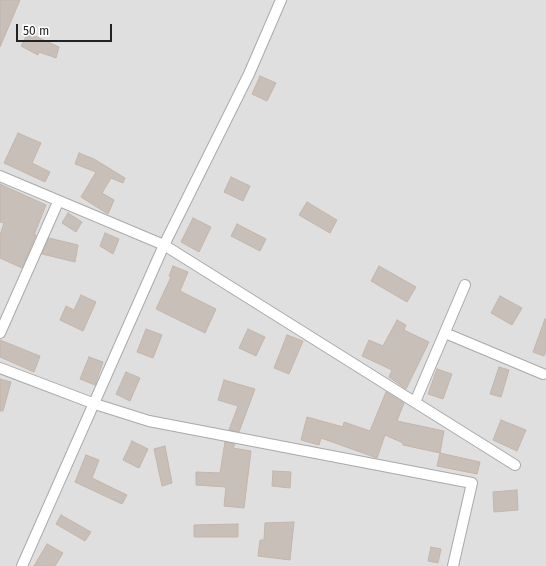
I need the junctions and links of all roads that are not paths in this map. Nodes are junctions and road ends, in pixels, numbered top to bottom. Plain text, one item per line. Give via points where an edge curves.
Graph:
1 (281, 0) edge
2 (0, 176) edge
3 (58, 202) junction
4 (164, 245) junction
5 (465, 285) dead end
6 (0, 333) edge
7 (445, 333) junction
8 (0, 368) edge
9 (543, 374) dead end
10 (415, 402) junction
11 (95, 404) junction
12 (515, 465) dead end
13 (22, 566) edge
14 (453, 566) edge

1 - 4 street via 249,74
2 - 3 street
3 - 4 street
3 - 6 street
4 - 10 street
4 - 11 street
5 - 7 street
7 - 9 street
7 - 10 street
8 - 11 street
10 - 12 street
11 - 13 street
11 - 14 street via 149,421 472,483

